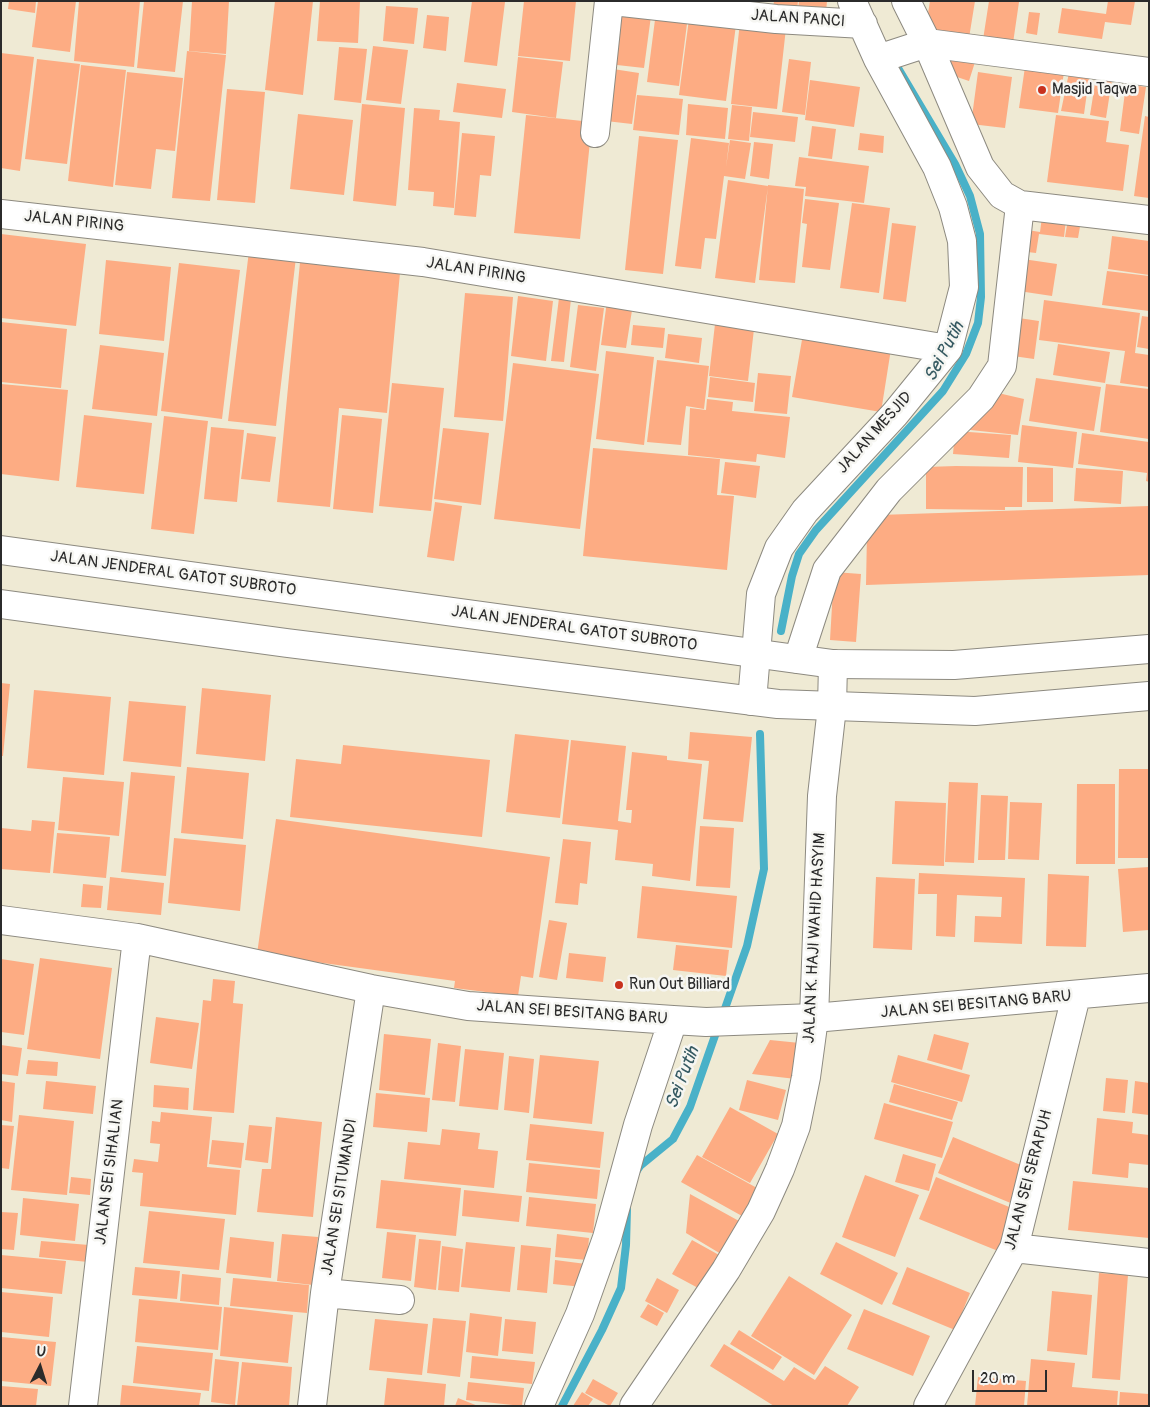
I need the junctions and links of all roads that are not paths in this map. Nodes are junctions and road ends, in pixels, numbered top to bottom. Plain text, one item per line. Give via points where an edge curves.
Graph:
1 (611, 1) edge
2 (906, 1) edge
3 (857, 13) edge
4 (927, 43) junction
5 (885, 56) junction
6 (1149, 72) edge
7 (595, 134) dead end
8 (1020, 205) junction
9 (1, 214) edge
10 (1149, 220) edge
11 (948, 349) junction
12 (1, 550) edge
13 (1, 604) edge
14 (1149, 649) edge
15 (755, 654) junction
16 (798, 659) junction
17 (833, 664) junction
18 (1149, 696) edge
19 (752, 701) junction
20 (832, 707) junction
21 (1, 920) edge
22 (137, 938) junction
23 (371, 988) junction
24 (1149, 988) edge
25 (1076, 996) junction
26 (814, 1018) junction
27 (673, 1020) junction
28 (1014, 1248) junction
29 (1149, 1263) edge
30 (325, 1293) junction
31 (400, 1300) dead end
32 (83, 1406) edge
33 (312, 1406) edge
34 (538, 1406) edge
35 (634, 1406) edge
36 (928, 1406) edge

1 - 3 street, JALAN PANCI via 776,19
1 - 7 street
2 - 4 street
3 - 5 street, JALAN MESJID
4 - 5 street
4 - 6 street
4 - 8 street via 980,167 1002,195
5 - 11 street, JALAN MESJID via 937,167 962,241 964,287
8 - 10 street
8 - 16 street via 1002,366 981,398 889,490 827,570
9 - 11 street, JALAN PIRING via 423,262
11 - 15 street, JALAN MESJID via 894,414 805,511 779,548 761,594
12 - 15 street, JALAN JENDERAL GATOT SUBROTO
13 - 19 street
14 - 17 street, JALAN JENDERAL GATOT SUBROTO via 954,664
15 - 16 street, JALAN JENDERAL GATOT SUBROTO
15 - 19 street, JALAN MESJID
16 - 17 street, JALAN JENDERAL GATOT SUBROTO
17 - 20 street, JALAN K. HAJI WAHID HASYIM
18 - 20 street via 975,711
19 - 20 street
20 - 26 street, JALAN K. HAJI WAHID HASYIM via 822,796
21 - 22 street, JALAN SEI BESITANG BARU
22 - 23 street, JALAN SEI BESITANG BARU
22 - 32 street, JALAN SEI SIHALIAN
23 - 27 street, JALAN SEI BESITANG BARU via 468,1006
23 - 30 street, JALAN SEI SITUMANDI
24 - 25 street, JALAN SEI BESITANG BARU
25 - 26 street, JALAN SEI BESITANG BARU
25 - 28 street, JALAN SEI SERAPUH
26 - 27 street, JALAN SEI BESITANG BARU
26 - 35 street, JALAN K. HAJI WAHID HASYIM via 796,1126 761,1211 726,1270
27 - 34 street via 638,1125 607,1238 580,1314
28 - 29 street
28 - 36 street, JALAN SEI SERAPUH
30 - 31 street
30 - 33 street, JALAN SEI SITUMANDI

